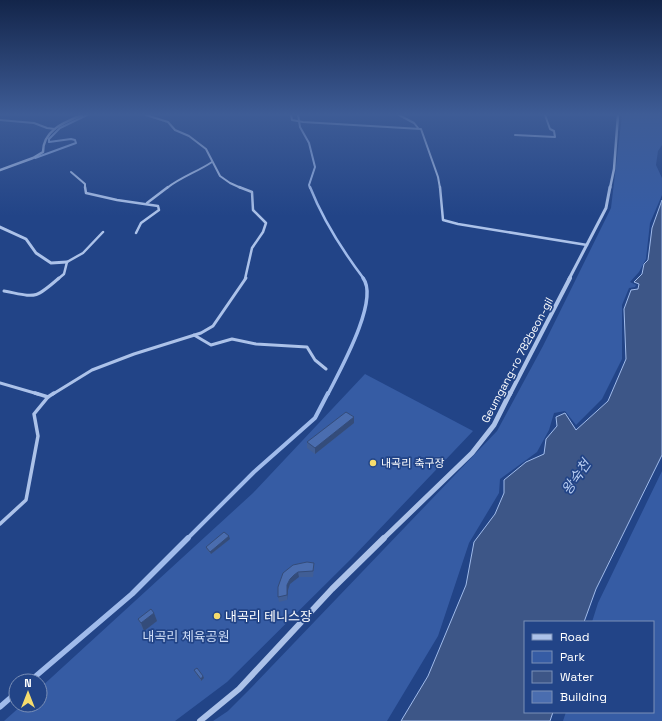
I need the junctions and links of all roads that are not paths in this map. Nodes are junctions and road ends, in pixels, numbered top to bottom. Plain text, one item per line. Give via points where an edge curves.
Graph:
1 (43, 149) edge
2 (204, 149) edge
3 (428, 149) edge
4 (616, 149) edge
5 (212, 162) junction
6 (0, 170) edge
7 (70, 172) dead end
8 (147, 203) junction
9 (0, 227) edge
10 (103, 232) dead end
11 (136, 233) dead end
12 (587, 245) junction
13 (67, 262) junction
14 (4, 291) dead end
15 (194, 335) junction
16 (326, 369) dead end
17 (0, 383) edge
18 (48, 397) junction
19 (0, 524) edge
20 (200, 721) edge

1 - 6 street via 43,152 33,158
2 - 5 lane
3 - 12 lane via 438,177 443,220
4 - 12 street, Geumgang-ro 782beon-gil via 606,208
5 - 8 lane via 199,171 177,180
5 - 15 lane via 220,176 252,192 251,208 266,223 252,248 246,278 237,292 213,326
7 - 8 lane via 85,184 86,193
8 - 11 lane via 158,206 159,210 141,223
9 - 13 street via 26,239 36,253 51,263
10 - 13 lane via 82,253
12 - 20 street, Geumgang-ro 782beon-gil via 494,425 472,453 332,589 239,689
13 - 14 lane via 64,274 42,293 32,296
15 - 16 lane via 211,345 232,339 256,344 306,347 315,360
15 - 18 lane via 92,370
17 - 18 lane
18 - 19 lane via 34,414 38,436 26,500

